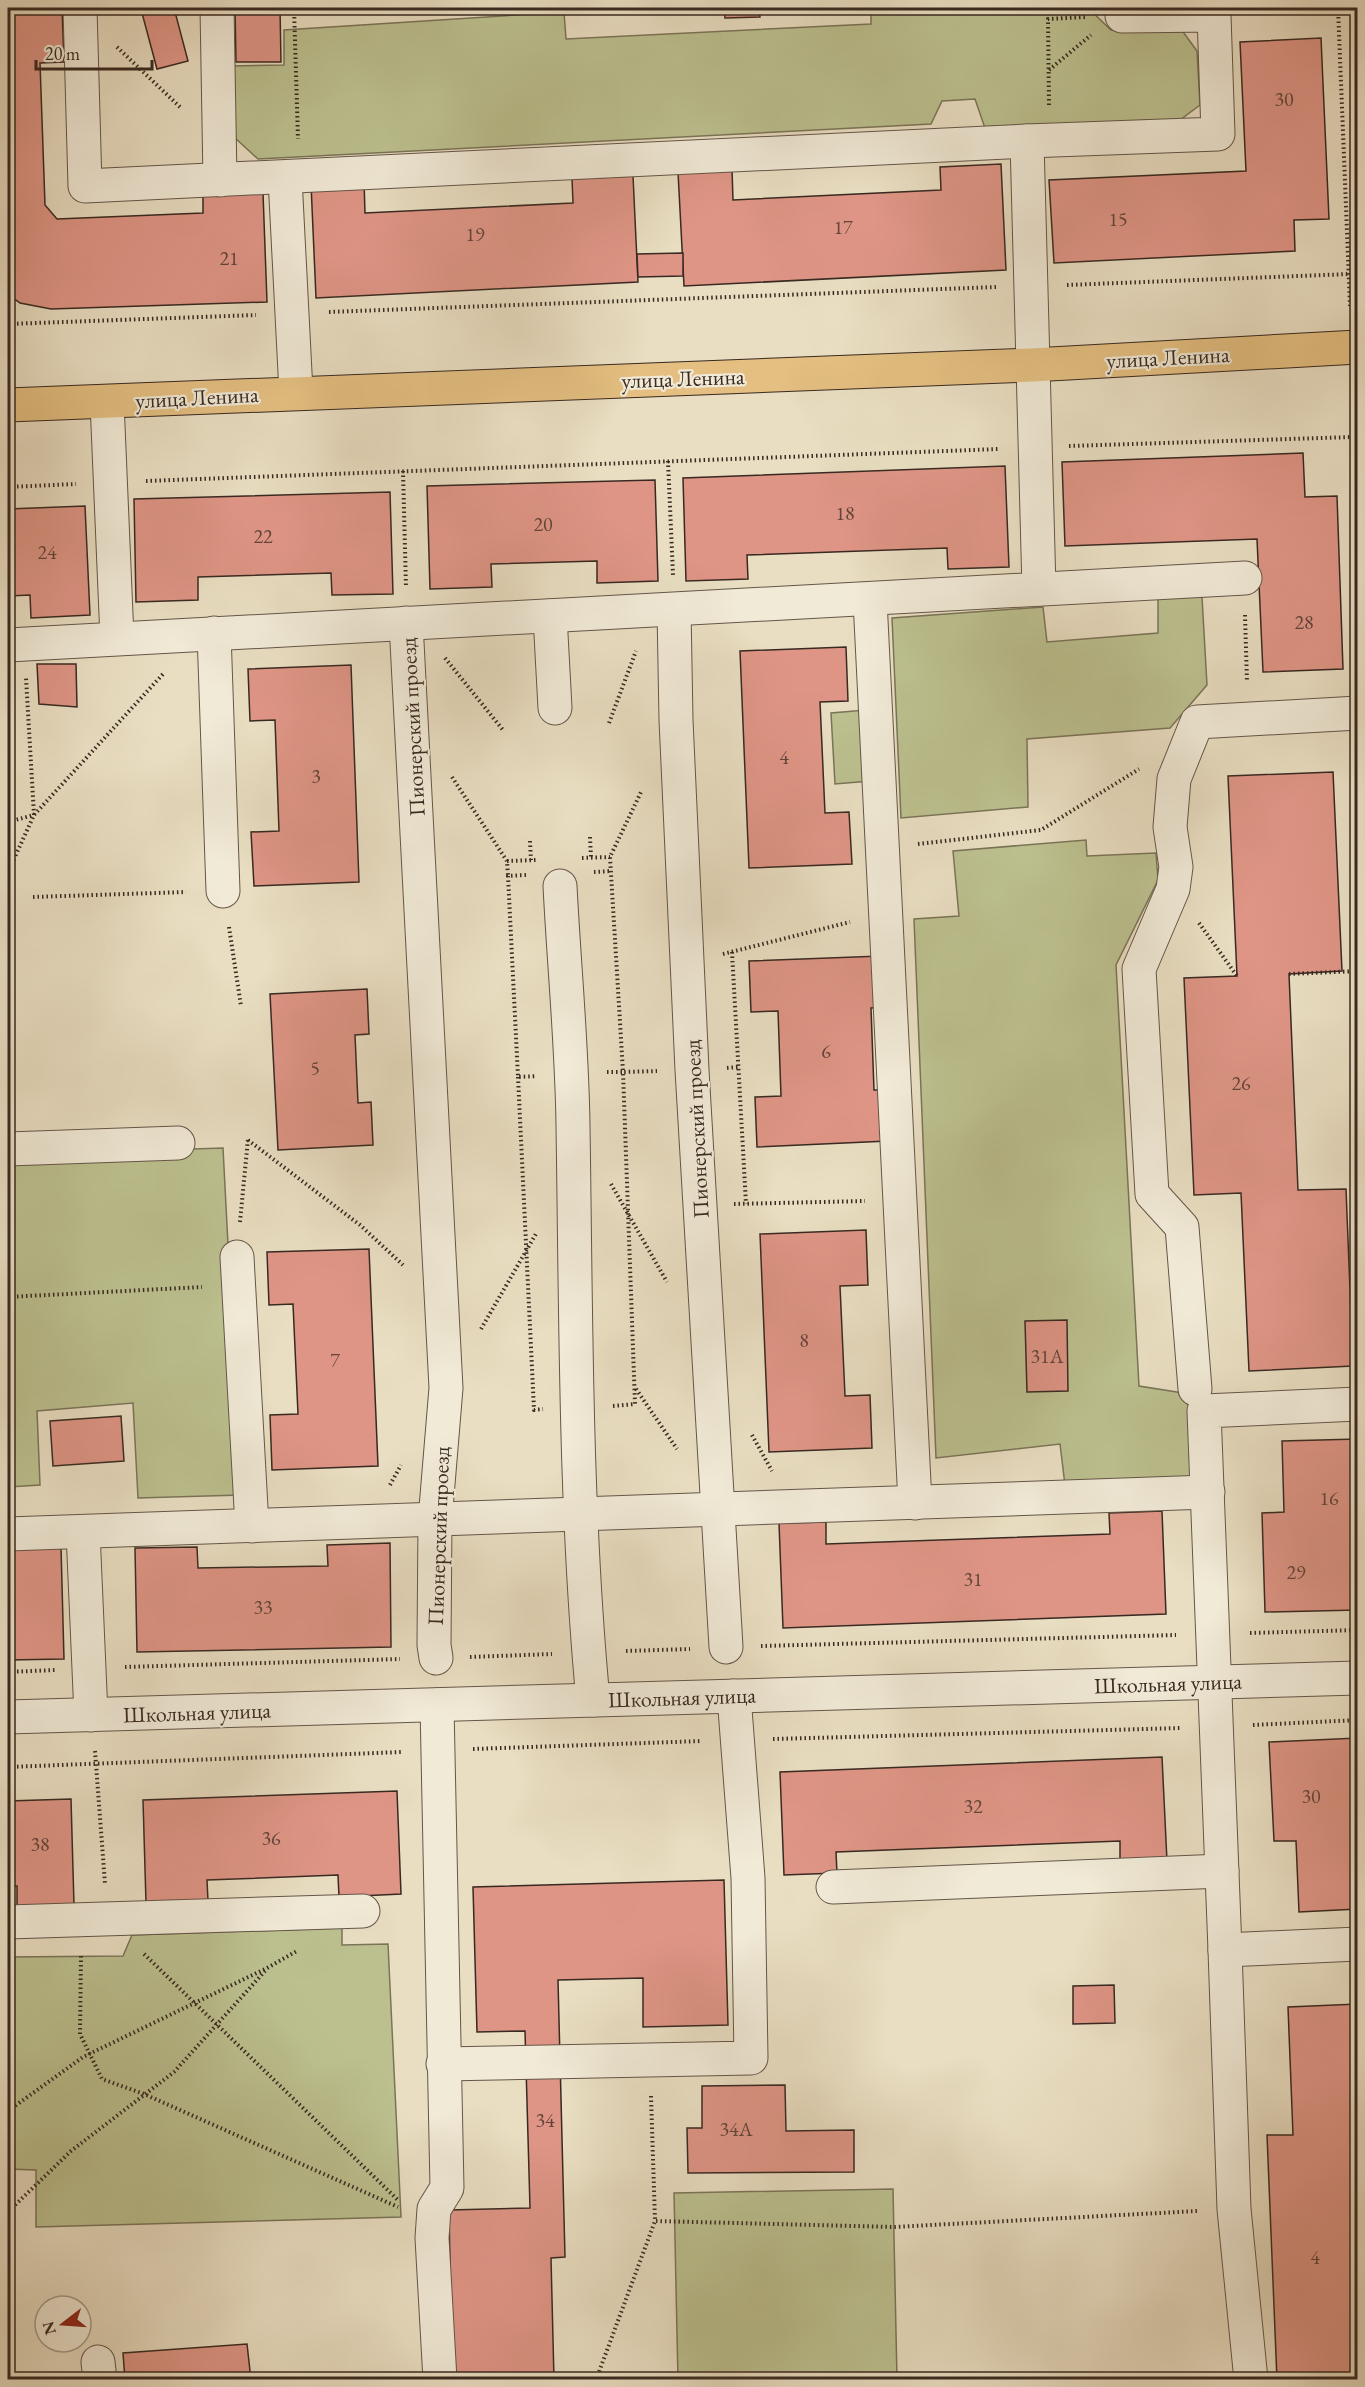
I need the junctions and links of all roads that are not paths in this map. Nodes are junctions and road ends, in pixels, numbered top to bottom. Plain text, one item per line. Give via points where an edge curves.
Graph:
1 (217, 8) edge
2 (80, 10) edge
3 (1117, 16) road end
4 (1038, 140) junction
5 (292, 178) junction
6 (220, 180) junction
7 (1358, 346) edge
8 (1032, 364) junction
9 (296, 392) junction
10 (107, 402) junction
11 (8, 405) edge
12 (1245, 578) road end
13 (1039, 589) junction
14 (870, 600) junction
15 (663, 610) junction
16 (550, 616) junction
17 (411, 623) junction
18 (207, 634) junction
19 (117, 639) junction
20 (16, 645) edge
21 (555, 708) dead end
22 (1358, 713) edge
23 (560, 886) dead end
24 (223, 891) road end
25 (178, 1143) dead end
26 (8, 1149) edge
27 (237, 1257) road end
28 (1195, 1389) dead end
29 (1358, 1404) edge
30 (1208, 1492) junction
31 (915, 1503) junction
32 (718, 1510) junction
33 (582, 1516) junction
34 (435, 1520) junction
35 (252, 1526) junction
36 (84, 1532) junction
37 (8, 1534) edge
38 (726, 1647) road end
39 (436, 1658) road end
40 (1358, 1678) edge
41 (1214, 1682) junction
42 (734, 1696) junction
43 (593, 1700) junction
44 (437, 1706) junction
45 (91, 1715) junction
46 (8, 1717) edge
47 (1222, 1871) junction
48 (833, 1887) dead end
49 (363, 1911) dead end
50 (8, 1922) edge
51 (1358, 1944) edge
52 (1226, 1950) junction
53 (443, 2064) junction
54 (441, 2379) edge
55 (1251, 2379) edge

1 - 6 street
2 - 6 street via 85,186
3 - 4 street via 1214,15 1218,134
4 - 5 street
4 - 8 street via 1030,286
5 - 6 street
5 - 9 street via 291,313
7 - 8 main road, улица Ленина
8 - 9 main road, улица Ленина
8 - 13 street
9 - 10 main road, улица Ленина
10 - 11 main road, улица Ленина
10 - 19 street
12 - 13 street
13 - 14 street
14 - 15 street
14 - 31 street
15 - 16 street
15 - 32 street, Пионерский проезд via 676,720
16 - 17 street
16 - 21 street
17 - 18 street
17 - 34 street, Пионерский проезд via 446,1388
18 - 19 street
18 - 24 street
19 - 20 street
22 - 28 street via 1197,722 1174,779 1170,826 1176,867 1173,889 1139,969 1152,1194 1182,1227
23 - 33 street via 573,1122 576,1408
25 - 26 street
27 - 35 street
29 - 30 street via 1204,1411
30 - 31 street
30 - 41 street
31 - 32 street
32 - 33 street
32 - 38 street, Пионерский проезд
33 - 34 street
33 - 43 street
34 - 35 street
34 - 39 street, Пионерский проезд
35 - 36 street
36 - 37 street
36 - 45 street
40 - 41 street, Школьная улица
41 - 42 street, Школьная улица
41 - 47 street
42 - 43 street, Школьная улица
42 - 53 street via 748,1878 751,2058
43 - 44 street, Школьная улица
44 - 45 street, Школьная улица
44 - 53 street
45 - 46 street, Школьная улица
47 - 48 street
47 - 52 street
49 - 50 street
51 - 52 street
52 - 55 street via 1234,2209
53 - 54 street via 447,2188 422,2211 432,2238

